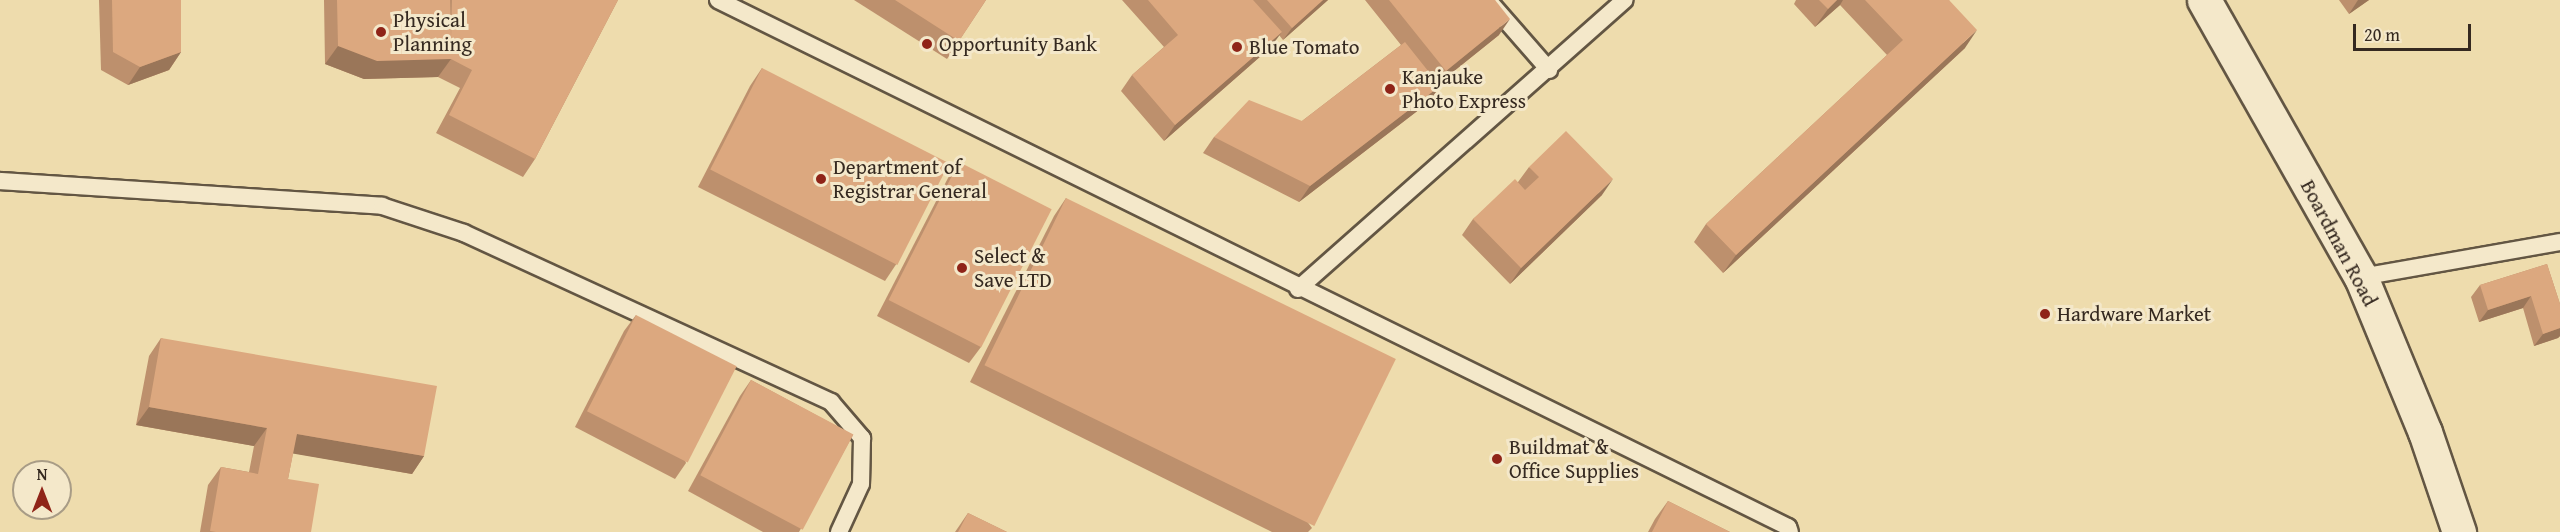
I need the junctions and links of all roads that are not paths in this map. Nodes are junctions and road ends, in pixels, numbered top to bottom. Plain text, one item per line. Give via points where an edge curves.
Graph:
1 (718, 0) edge
2 (1488, 0) edge
3 (1624, 0) edge
4 (2204, 0) edge
5 (1549, 70) junction
6 (0, 181) edge
7 (2560, 242) edge
8 (2361, 277) junction
9 (1298, 288) junction
10 (839, 532) edge
11 (1790, 532) edge
12 (2459, 532) edge

1 - 9 lane
2 - 5 lane
3 - 5 lane
4 - 8 street, Boardman Road
5 - 9 lane
6 - 10 lane via 382,206 464,233 831,402 862,438 861,484
7 - 8 lane
8 - 12 street, Boardman Road via 2425,432
9 - 11 lane via 1788,527

